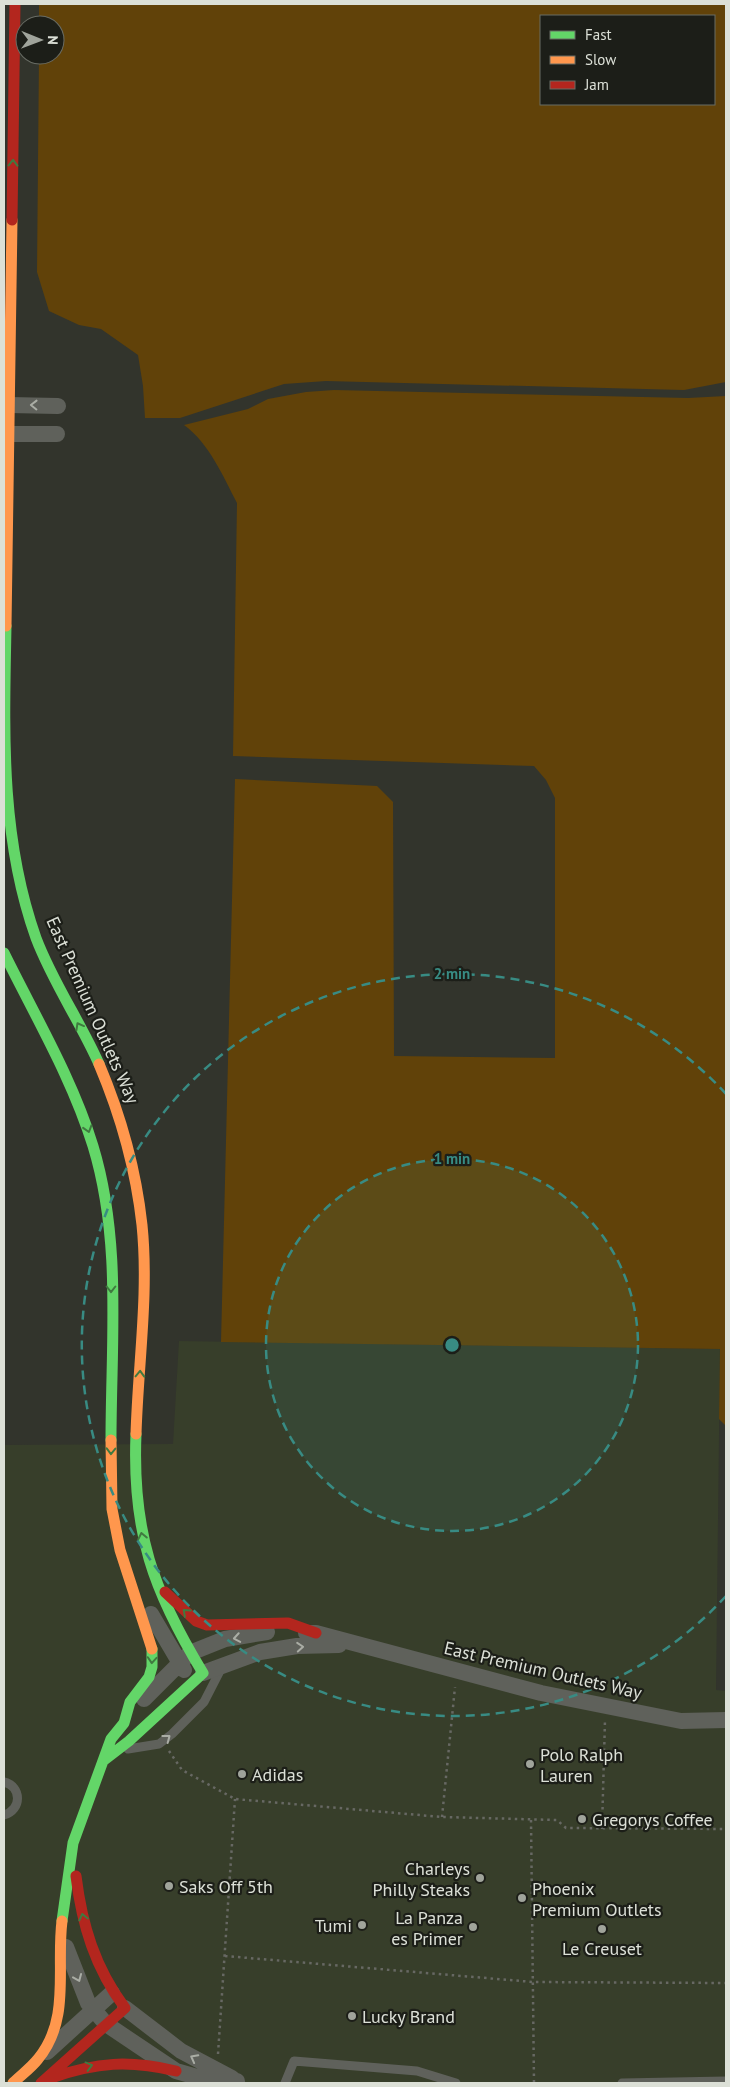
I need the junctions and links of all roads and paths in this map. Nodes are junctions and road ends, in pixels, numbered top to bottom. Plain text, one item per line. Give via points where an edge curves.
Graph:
1 (15, 4) edge
2 (6, 405) edge
3 (58, 406) dead end
4 (6, 434) edge
5 (57, 434) dead end
6 (4, 757) edge
7 (4, 953) edge
8 (130, 1580) junction
9 (155, 1583) junction
10 (316, 1634) junction
11 (354, 1644) junction
12 (185, 1658) junction
13 (225, 1664) junction
14 (457, 1672) junction
15 (197, 1677) junction
16 (605, 1706) junction
17 (726, 1720) edge
18 (124, 1723) junction
19 (162, 1742) junction
20 (121, 1750) junction
21 (103, 1761) junction
22 (4, 1782) edge
23 (235, 1799) junction
24 (4, 1815) edge
25 (442, 1817) junction
26 (531, 1820) junction
27 (602, 1829) junction
28 (726, 1830) edge
29 (73, 1843) junction
30 (61, 1932) junction
31 (225, 1956) junction
32 (533, 1982) junction
33 (726, 1983) edge
34 (112, 1993) junction
35 (125, 2008) junction
36 (94, 2011) junction
37 (106, 2024) junction
38 (39, 2058) junction
39 (217, 2070) junction
40 (176, 2072) junction
41 (726, 2081) edge
42 (242, 2082) edge
43 (13, 2083) edge
44 (42, 2083) edge
45 (284, 2083) edge
46 (456, 2083) edge
47 (534, 2083) edge
48 (622, 2083) edge

2 -> 1 street, East Premium Outlets Way
3 -> 2 street
2 - 4 street, East Premium Outlets Way
4 - 5 street
4 - 6 street, East Premium Outlets Way
9 -> 6 street, East Premium Outlets Way via 140,1528 136,1469 143,1280 141,1216 124,1134 49,970 19,888 10,844
7 -> 8 street, East Premium Outlets Way via 75,1081 101,1177 111,1244 111,1480 116,1531
8 - 12 street, East Premium Outlets Way
8 -> 18 street via 146,1623 153,1656 149,1677 130,1702
10 -> 9 street via 288,1623 207,1625 196,1621
9 - 12 street, East Premium Outlets Way
10 - 11 street, East Premium Outlets Way
10 -> 12 street, East Premium Outlets Way via 270,1632 225,1640
13 -> 11 street, East Premium Outlets Way via 260,1652
11 - 14 street, East Premium Outlets Way
12 - 15 street, East Premium Outlets Way
12 - 18 street, East Premium Outlets Way
13 - 15 street, East Premium Outlets Way
19 -> 13 lane via 204,1702
14 - 16 street, East Premium Outlets Way
14 - 25 path
15 - 20 street, East Premium Outlets Way
16 - 17 street, East Premium Outlets Way via 681,1721
16 - 27 path
18 - 21 street, East Premium Outlets Way via 111,1739
19 - 20 lane
19 - 23 path via 182,1770
20 - 21 street, East Premium Outlets Way
21 - 29 street, East Premium Outlets Way
22 - 24 lane via 11,1784 18,1798 14,1809
23 - 25 path
23 - 31 path
25 - 26 path
26 - 27 path via 557,1820 566,1828
26 - 32 path
27 - 28 path
29 - 30 street, East Premium Outlets Way
34 -> 29 street, East Premium Outlets Way via 91,1951 79,1903
30 -> 36 street, East Premium Outlets Way via 71,1963
30 - 38 street via 61,2003 56,2026
31 - 32 path
31 - 39 path
32 - 33 path
32 - 47 path
34 - 35 street, East Premium Outlets Way
34 - 36 street
35 - 37 street
39 -> 35 street, East Premium Outlets Way via 181,2051
36 - 37 street, East Premium Outlets Way
36 - 38 street
37 - 40 street, East Premium Outlets Way
37 - 44 street
38 - 43 street
39 - 42 street, East Premium Outlets Way
40 - 42 street via 197,2078
44 -> 40 street via 70,2071 122,2061 151,2064
41 - 48 lane
45 - 46 lane via 294,2061 416,2071

